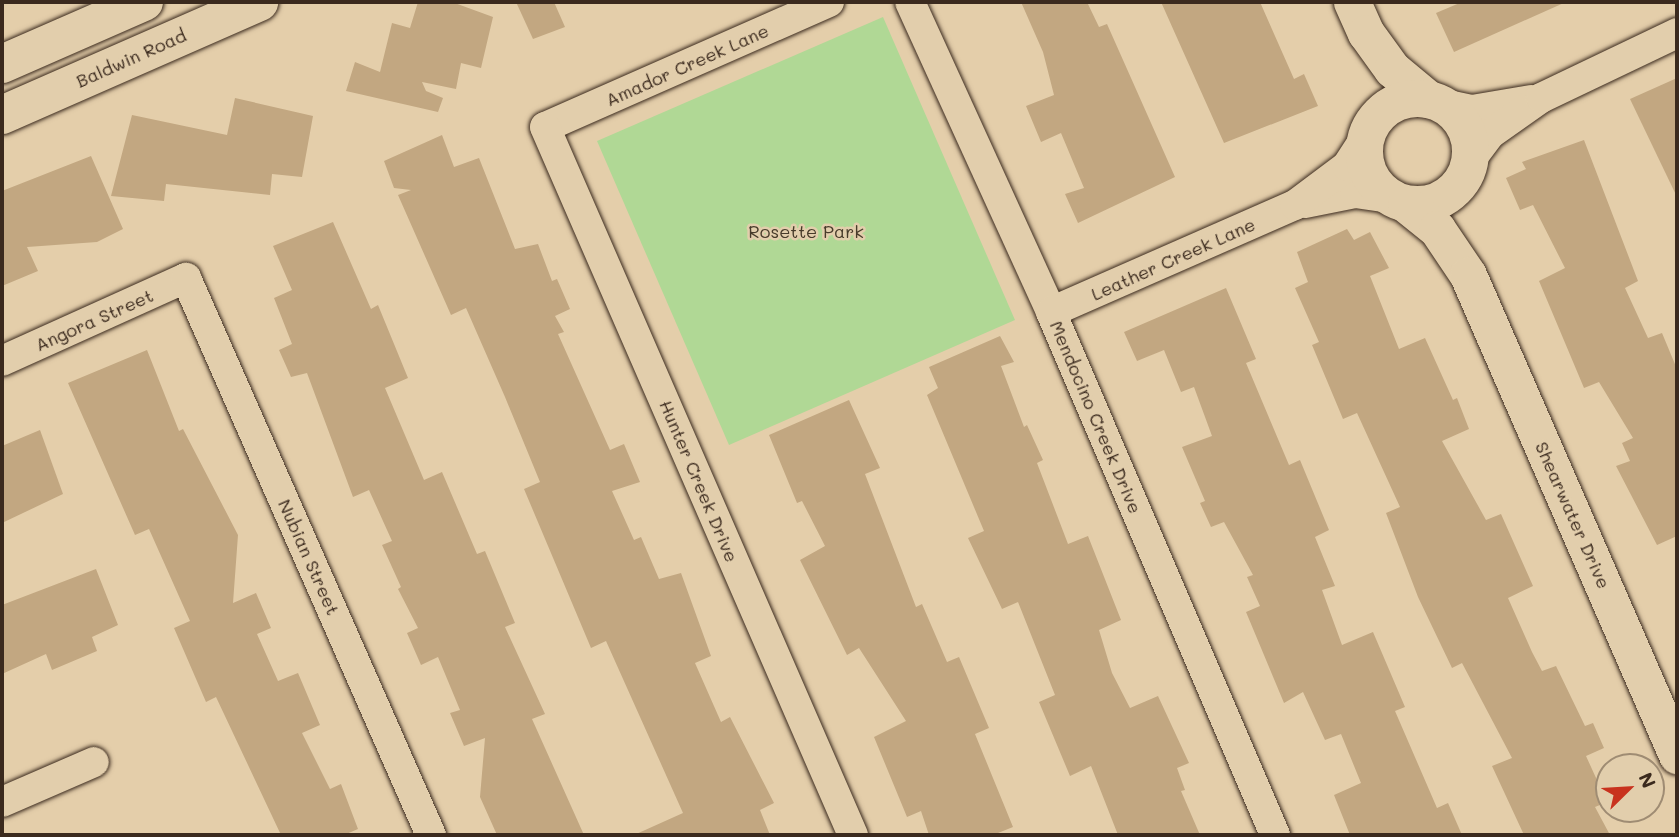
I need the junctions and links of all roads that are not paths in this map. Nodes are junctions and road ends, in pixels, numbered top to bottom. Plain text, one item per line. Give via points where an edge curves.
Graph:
1 (144, 2) edge
2 (260, 2) edge
3 (829, 2) edge
4 (909, 2) edge
5 (1359, 17) edge
6 (1677, 33) edge
7 (2, 64) edge
8 (1541, 97) junction
9 (1436, 102) junction
10 (2, 115) edge
11 (545, 127) joint
12 (1367, 133) junction
13 (1466, 170) junction
14 (1398, 201) junction
15 (1295, 205) junction
16 (1468, 275) junction
17 (187, 278) joint
18 (1051, 312) junction
19 (2, 361) edge
20 (1677, 755) edge
21 (94, 762) dead end
22 (2, 802) edge
23 (431, 835) edge
24 (853, 835) edge
25 (1275, 835) edge

1 - 7 main road
2 - 10 main road, Baldwin Road
3 - 11 street, Amador Creek Lane
4 - 18 street, Mendocino Creek Drive
5 - 9 street via 1400,78
5 - 12 street via 1376,91
6 - 8 street
8 - 9 street via 1482,109
8 - 13 street via 1490,134
9 - 12 street via 1395,102
9 - 13 street via 1466,129
11 - 24 street, Hunter Creek Drive
12 - 14 street via 1368,174
12 - 15 street, Leather Creek Lane via 1347,166
13 - 14 street via 1439,201
13 - 16 street, Shearwater Drive via 1461,218
14 - 15 street, Leather Creek Lane via 1355,193
14 - 16 street, Shearwater Drive via 1437,229
15 - 18 street, Leather Creek Lane
16 - 20 street, Shearwater Drive
17 - 19 street, Angora Street
17 - 23 street, Nubian Street
18 - 25 street, Mendocino Creek Drive
21 - 22 street

